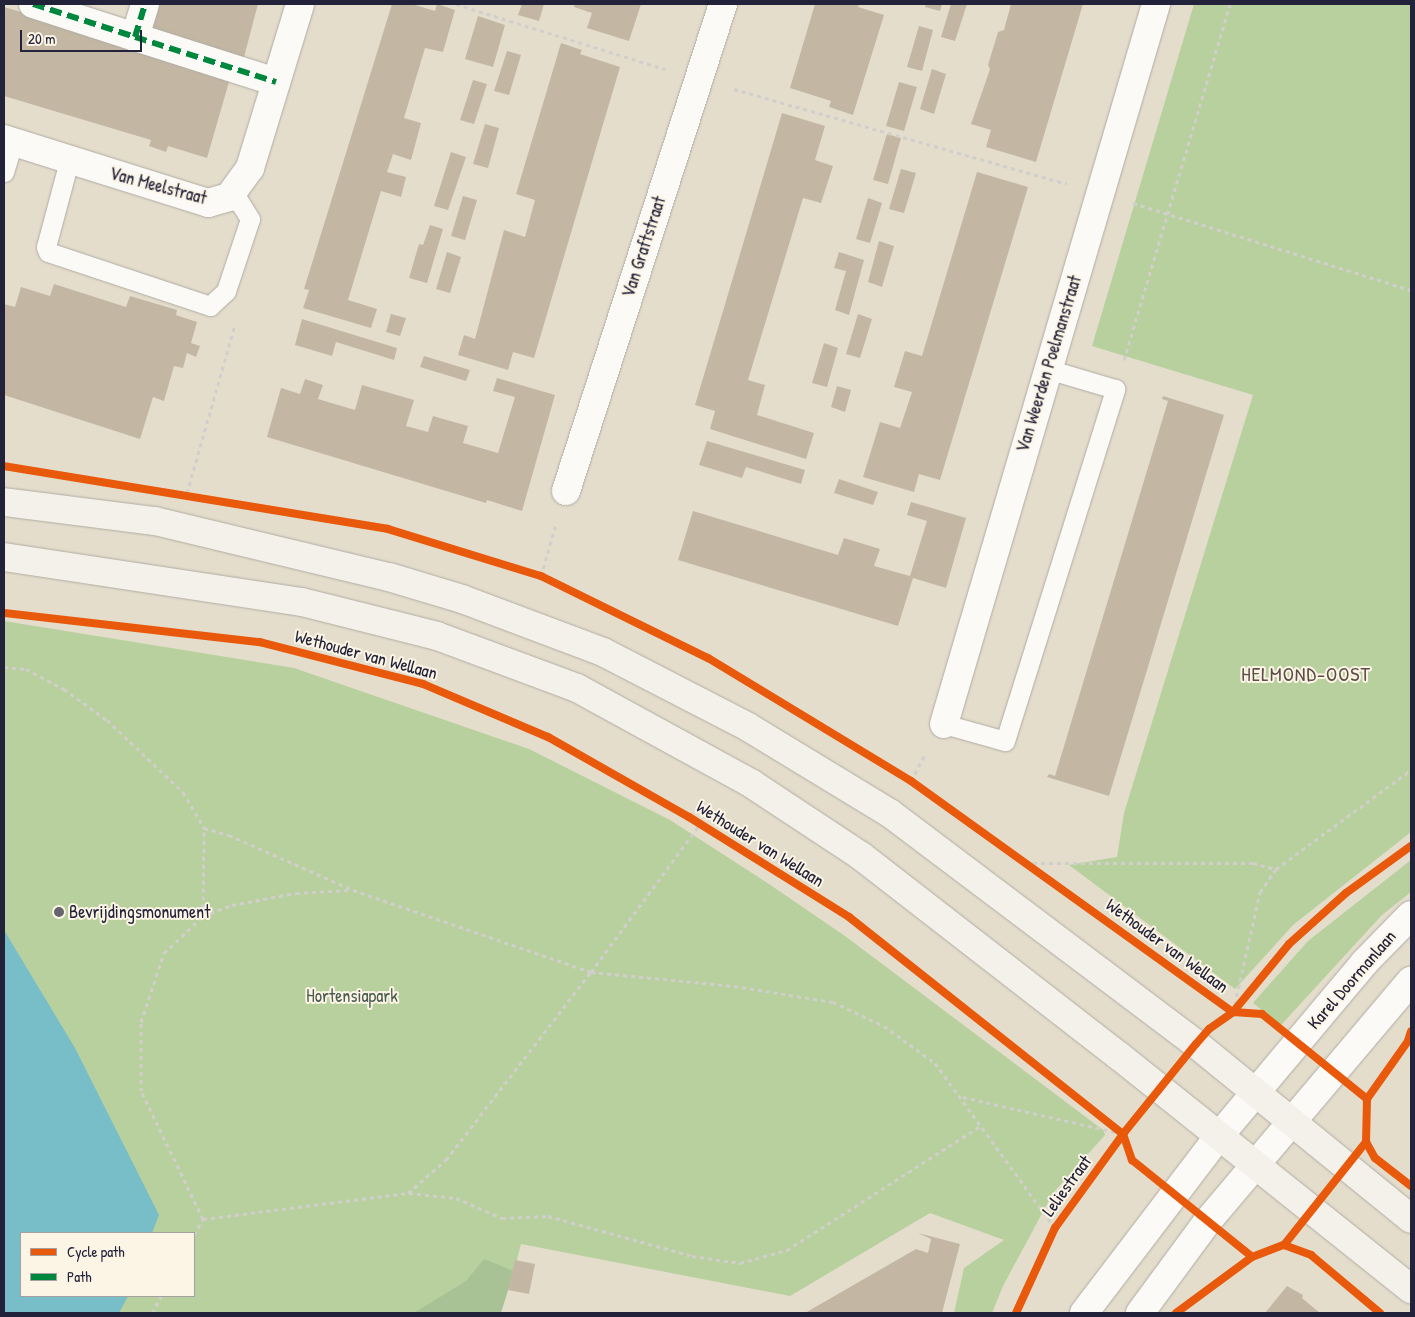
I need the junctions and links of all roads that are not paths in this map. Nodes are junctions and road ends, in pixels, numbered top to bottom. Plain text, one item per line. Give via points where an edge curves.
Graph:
1 (32, 4) edge
2 (145, 4) edge
3 (300, 4) edge
4 (722, 4) edge
5 (1156, 4) edge
6 (135, 37) junction
7 (276, 82) junction
8 (8, 141) edge
9 (68, 161) junction
10 (4, 172) edge
11 (233, 192) junction
12 (1047, 369) junction
13 (566, 491) road end
14 (4, 502) edge
15 (4, 557) edge
16 (944, 724) joint
17 (1411, 915) edge
18 (1411, 980) edge
19 (1256, 1093) junction
20 (1293, 1122) junction
21 (1219, 1136) junction
22 (1256, 1165) junction
23 (1411, 1219) edge
24 (1411, 1289) edge
25 (1084, 1313) edge
26 (1140, 1313) edge

1 - 6 street
2 - 6 street
3 - 7 street, Van Meelstraat
4 - 13 street, Van Graftstraat
5 - 12 street, Van Weerden Poelmanstraat
6 - 7 street
7 - 11 street, Van Meelstraat via 250,168
8 - 9 street, Van Meelstraat
8 - 10 lane
9 - 11 street, Van Meelstraat via 208,203 229,197
9 - 11 lane via 46,247 48,252 210,306 226,291 250,218
12 - 16 street, Van Weerden Poelmanstraat
12 - 16 lane via 1115,389 1005,741
14 - 19 main road via 155,521 389,577 603,652 748,727 891,814
15 - 21 main road, Wethouder van Wellaan via 302,602 437,636 577,688 752,784 861,856
17 - 19 street, Karel Doormanlaan via 1364,963
18 - 20 street
19 - 20 main road
19 - 21 street
20 - 22 street
20 - 23 main road
21 - 22 main road, Wethouder van Wellaan
21 - 25 street
22 - 24 main road, Wethouder van Wellaan
22 - 26 street via 1207,1222

